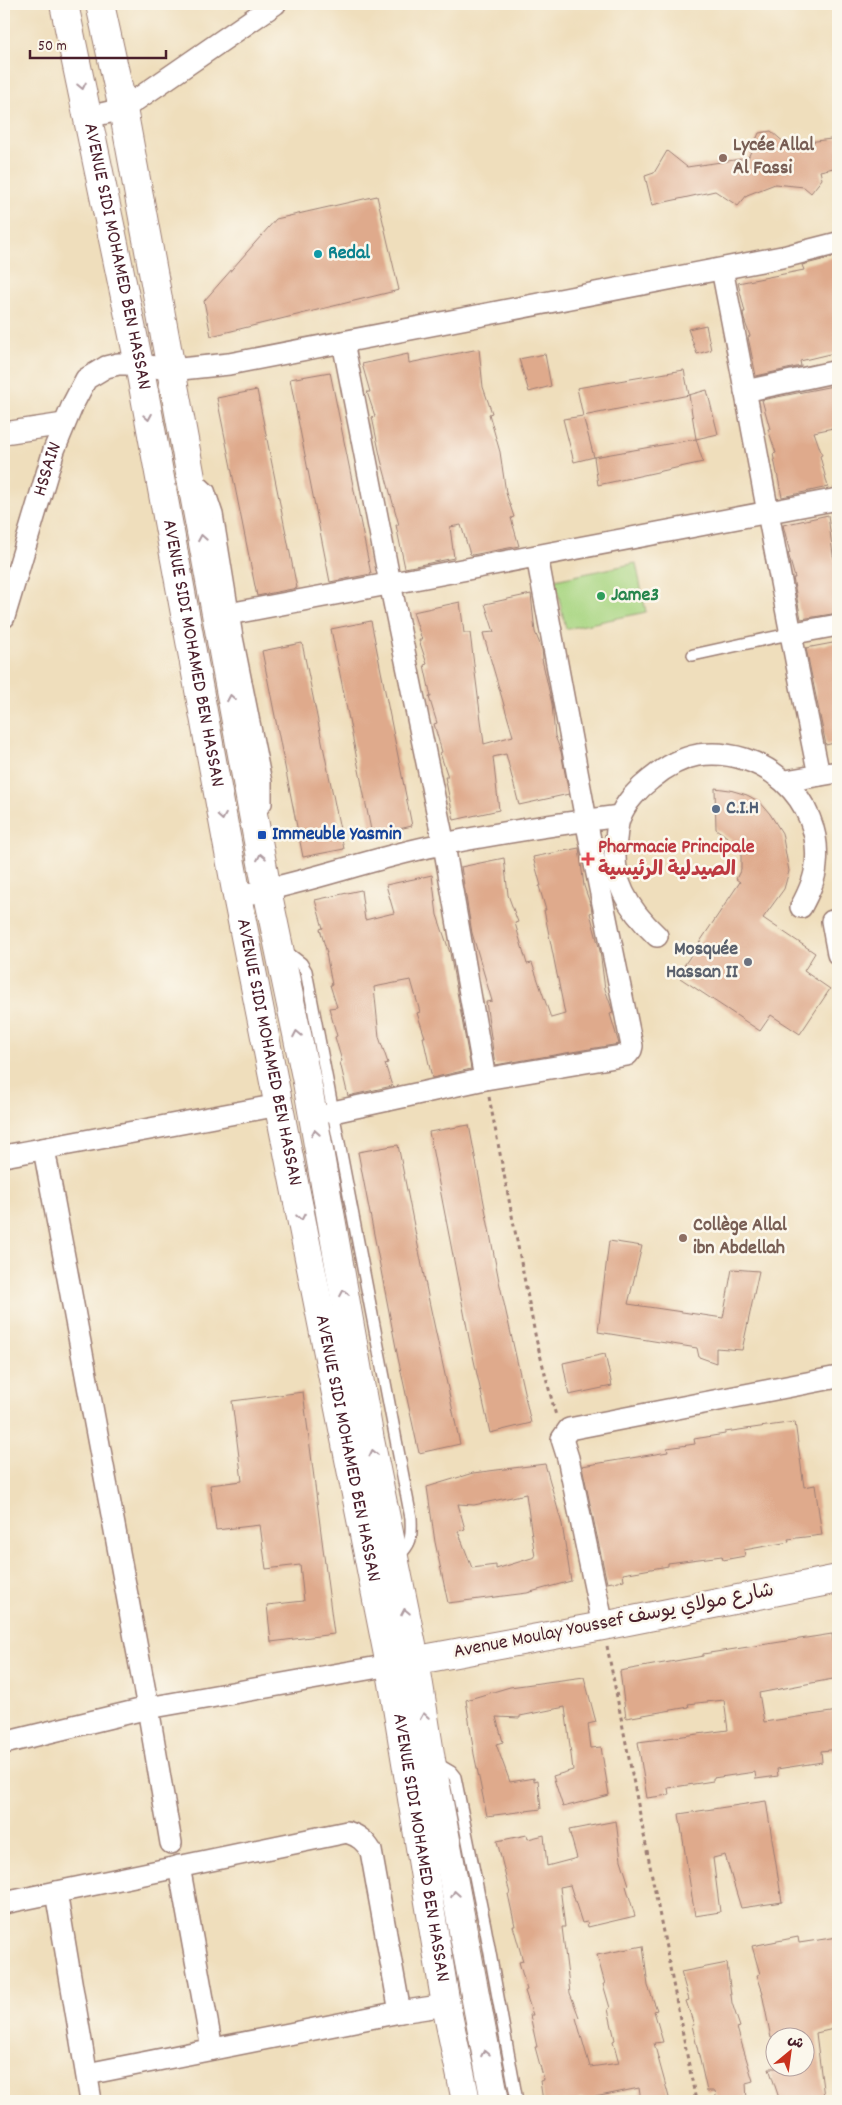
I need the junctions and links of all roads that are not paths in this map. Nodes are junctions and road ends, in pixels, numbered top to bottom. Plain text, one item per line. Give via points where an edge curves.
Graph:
1 (64, 4) edge
2 (100, 4) edge
3 (275, 4) edge
4 (122, 109) junction
5 (88, 117) junction
6 (838, 243) edge
7 (722, 269) junction
8 (343, 342) junction
9 (139, 364) junction
10 (170, 370) junction
11 (838, 371) edge
12 (746, 391) junction
13 (64, 424) junction
14 (4, 432) edge
15 (190, 473) junction
16 (838, 499) edge
17 (769, 511) junction
18 (537, 556) junction
19 (390, 584) junction
20 (234, 613) junction
21 (4, 617) edge
22 (838, 625) edge
23 (789, 634) junction
24 (693, 655) dead end
25 (829, 773) edge
26 (786, 781) junction
27 (620, 816) junction
28 (586, 820) junction
29 (254, 821) junction
30 (444, 845) junction
31 (267, 890) junction
32 (237, 896) junction
33 (801, 907) dead end
34 (832, 921) dead end
35 (657, 936) dead end
36 (280, 948) junction
37 (838, 954) edge
38 (485, 1079) junction
39 (279, 1105) junction
40 (333, 1112) junction
41 (44, 1149) junction
42 (4, 1156) edge
43 (838, 1377) edge
44 (395, 1560) junction
45 (838, 1579) edge
46 (603, 1626) junction
47 (403, 1662) junction
48 (148, 1708) junction
49 (4, 1743) edge
50 (431, 1760) junction
51 (171, 1843) dead end
52 (179, 1866) junction
53 (56, 1892) junction
54 (4, 1903) edge
55 (446, 2005) junction
56 (400, 2012) junction
57 (212, 2049) junction
58 (88, 2074) junction
59 (92, 2101) edge
60 (466, 2101) edge
61 (495, 2101) edge
62 (517, 2101) edge

1 -> 5 street, AVENUE SIDI MOHAMED BEN HASSAN
2 - 4 street, AVENUE SIDI MOHAMED BEN HASSAN
3 - 4 street
4 - 5 street
4 - 10 street, AVENUE SIDI MOHAMED BEN HASSAN
5 - 9 street, AVENUE SIDI MOHAMED BEN HASSAN
6 - 7 street, HSSAIN
7 - 8 street, HSSAIN
7 - 12 street
8 - 10 street, HSSAIN via 229,364
8 - 19 street
9 - 10 street, HSSAIN
9 - 13 street, HSSAIN via 106,367 86,380
9 -> 32 street, AVENUE SIDI MOHAMED BEN HASSAN
10 - 15 street, AVENUE SIDI MOHAMED BEN HASSAN
11 - 12 street
12 - 17 street
13 - 14 street
13 - 21 street, HSSAIN
15 - 20 lane via 209,490 217,514
29 -> 15 street, AVENUE SIDI MOHAMED BEN HASSAN
16 - 17 street
17 - 18 street
17 - 23 street
18 - 19 street
18 - 28 street
19 - 20 street
19 - 30 street
20 - 29 lane via 266,782 266,804
22 - 23 street
23 - 24 lane
23 - 25 street
25 - 26 street
26 - 27 street via 761,766 731,755 697,756 663,769 639,788
26 - 33 street via 800,799 816,842 816,865 811,887
27 - 28 street
27 - 35 street via 614,851 617,876 625,899
28 - 30 street
28 - 38 street via 631,1050 627,1055
31 -> 29 street, AVENUE SIDI MOHAMED BEN HASSAN
30 - 31 street
30 - 38 street
31 - 32 street
31 - 36 street, AVENUE SIDI MOHAMED BEN HASSAN
32 - 39 street, AVENUE SIDI MOHAMED BEN HASSAN
34 - 37 street
36 - 40 lane via 294,957 306,971
44 -> 36 street, AVENUE SIDI MOHAMED BEN HASSAN
38 - 40 street
39 - 41 street
39 -> 47 street, AVENUE SIDI MOHAMED BEN HASSAN
40 - 44 lane via 411,1518 410,1542
41 - 42 street
41 - 48 street
43 - 46 street via 569,1429 562,1439
47 -> 44 street, AVENUE SIDI MOHAMED BEN HASSAN
45 - 46 street, Avenue Moulay Youssef شارع مولاي يوسف
46 - 47 street, Avenue Moulay Youssef شارع مولاي يوسف
47 - 48 street
50 -> 47 street, AVENUE SIDI MOHAMED BEN HASSAN
47 - 55 street, AVENUE SIDI MOHAMED BEN HASSAN
48 - 49 street
48 - 51 street
61 -> 50 street, AVENUE SIDI MOHAMED BEN HASSAN
50 - 62 lane via 455,1777
52 - 53 street
52 - 56 street via 347,1832 357,1835 371,1851
52 - 57 street
53 - 54 street
53 - 58 street
55 - 56 street
55 - 60 street, AVENUE SIDI MOHAMED BEN HASSAN
56 - 57 street
57 - 58 street
58 - 59 street

